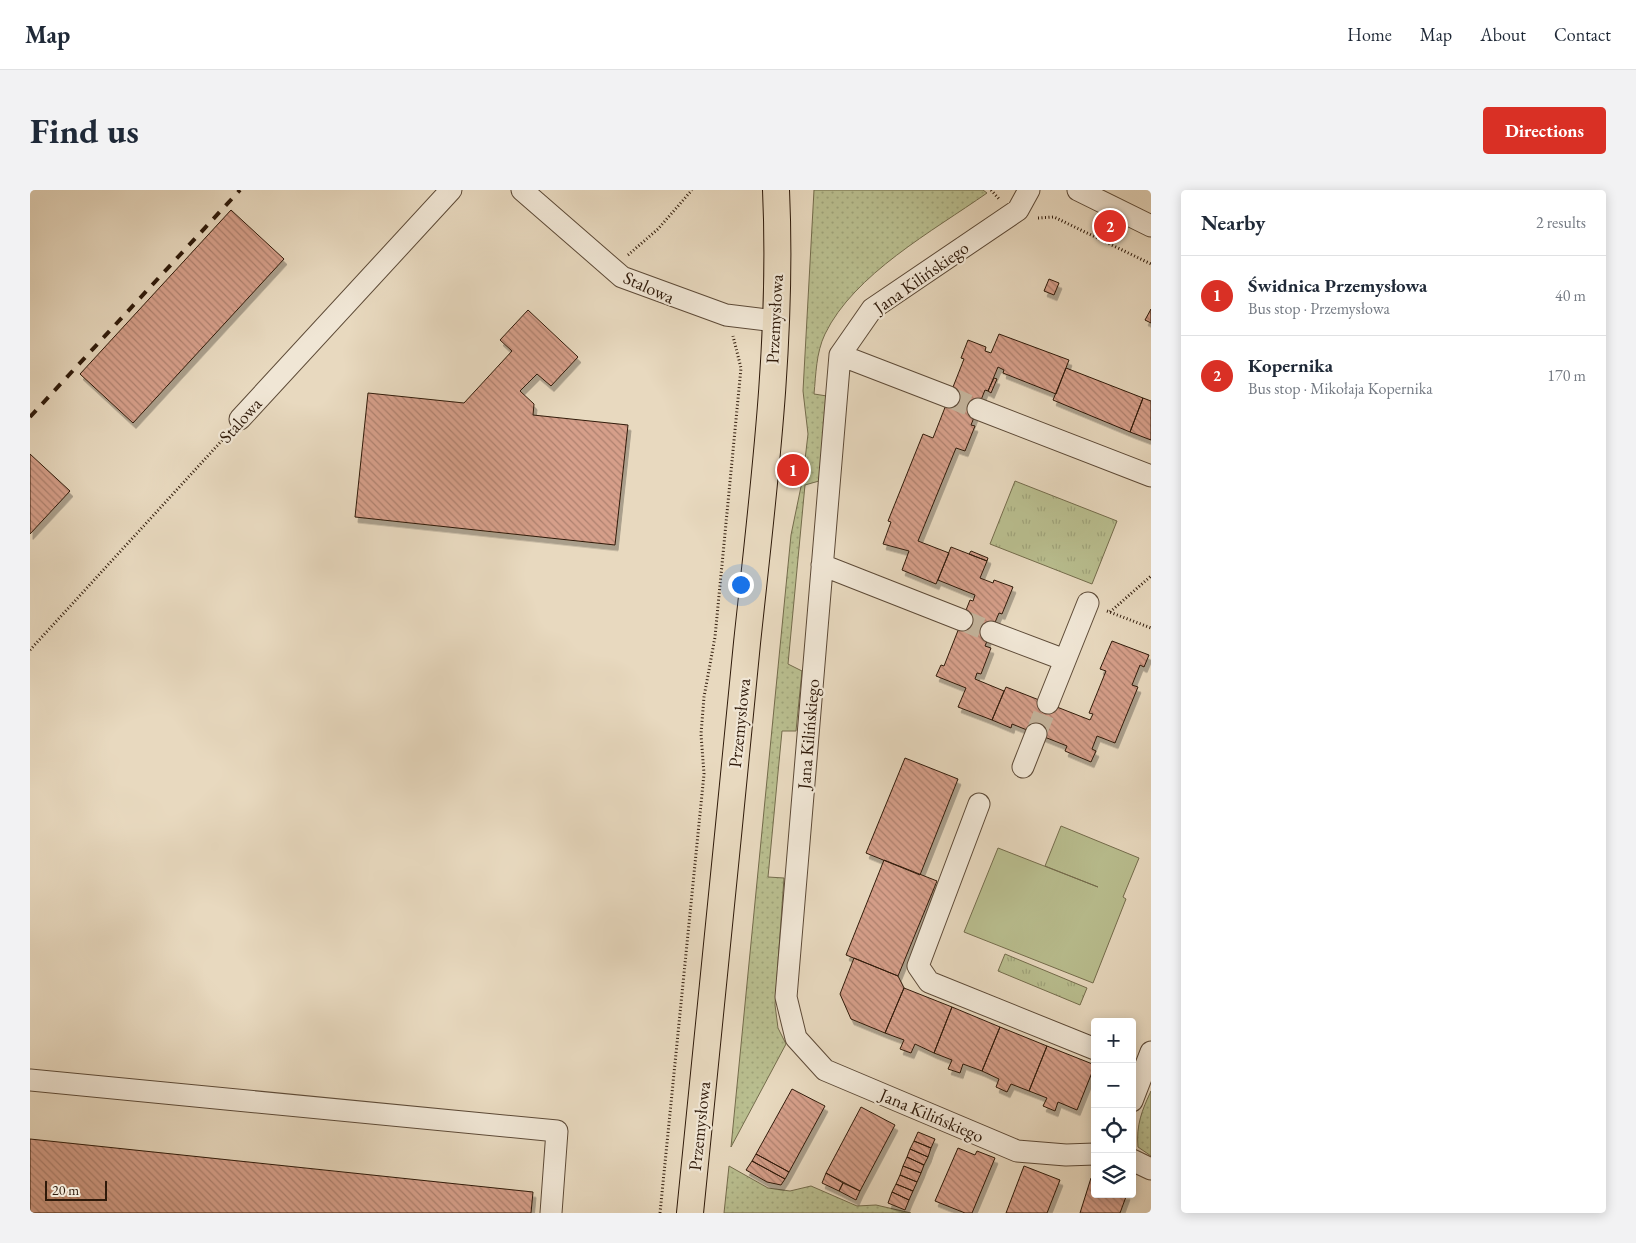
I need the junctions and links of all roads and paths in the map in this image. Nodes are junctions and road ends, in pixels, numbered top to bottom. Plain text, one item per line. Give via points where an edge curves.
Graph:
1 (451, 190) edge
2 (522, 190) edge
3 (692, 190) edge
4 (776, 190) edge
5 (784, 190) edge
6 (992, 190) edge
7 (1029, 190) edge
8 (1078, 190) edge
9 (1000, 201) dead end
10 (1034, 218) dead end
11 (1151, 226) edge
12 (778, 231) junction
13 (1151, 264) edge
14 (612, 268) junction
15 (775, 321) junction
16 (728, 330) dead end
17 (840, 355) junction
18 (949, 398) tunnel mouth
19 (978, 409) tunnel mouth
20 (240, 419) joint
21 (1151, 476) edge
22 (822, 565) junction
23 (1151, 576) edge
24 (1088, 603) joint
25 (1110, 612) junction
26 (962, 620) tunnel mouth
27 (1151, 628) edge
28 (991, 632) tunnel mouth
29 (30, 650) edge
30 (1065, 660) junction
31 (1048, 703) tunnel mouth
32 (1036, 734) tunnel mouth
33 (1023, 767) dead end
34 (980, 804) dead end
35 (1091, 1047) edge
36 (1142, 1062) edge
37 (30, 1080) edge
38 (1136, 1085) edge
39 (1091, 1154) edge
40 (1136, 1162) edge
41 (1151, 1168) edge
42 (551, 1213) edge
43 (660, 1213) edge
44 (690, 1213) edge

1 - 20 street, Stalowa
2 - 14 street, Stalowa
3 - 14 path via 658,229
4 - 12 main road, Przemysłowa
5 - 12 main road, Przemysłowa
6 - 9 path
7 - 17 street, Jana Kilińskiego via 1018,210 872,309
8 - 11 street
10 - 13 path via 1054,217
12 - 15 main road, Przemysłowa
14 - 15 street, Stalowa via 622,277 726,315
15 - 44 main road, Przemysłowa via 758,541
16 - 43 path via 736,342 742,368 715,637 704,697 704,774
17 - 18 street
17 - 22 street, Jana Kilińskiego
19 - 21 street
20 - 29 path, Stalowa
22 - 26 street
22 - 39 street, Jana Kilińskiego via 786,997 796,1038 825,1070 1017,1151
23 - 25 path
24 - 25 path
24 - 30 street
25 - 27 path
28 - 30 street
30 - 31 street
32 - 33 street
34 - 35 street via 918,966 929,982
36 - 38 street
37 - 42 street via 557,1131
40 - 41 street

